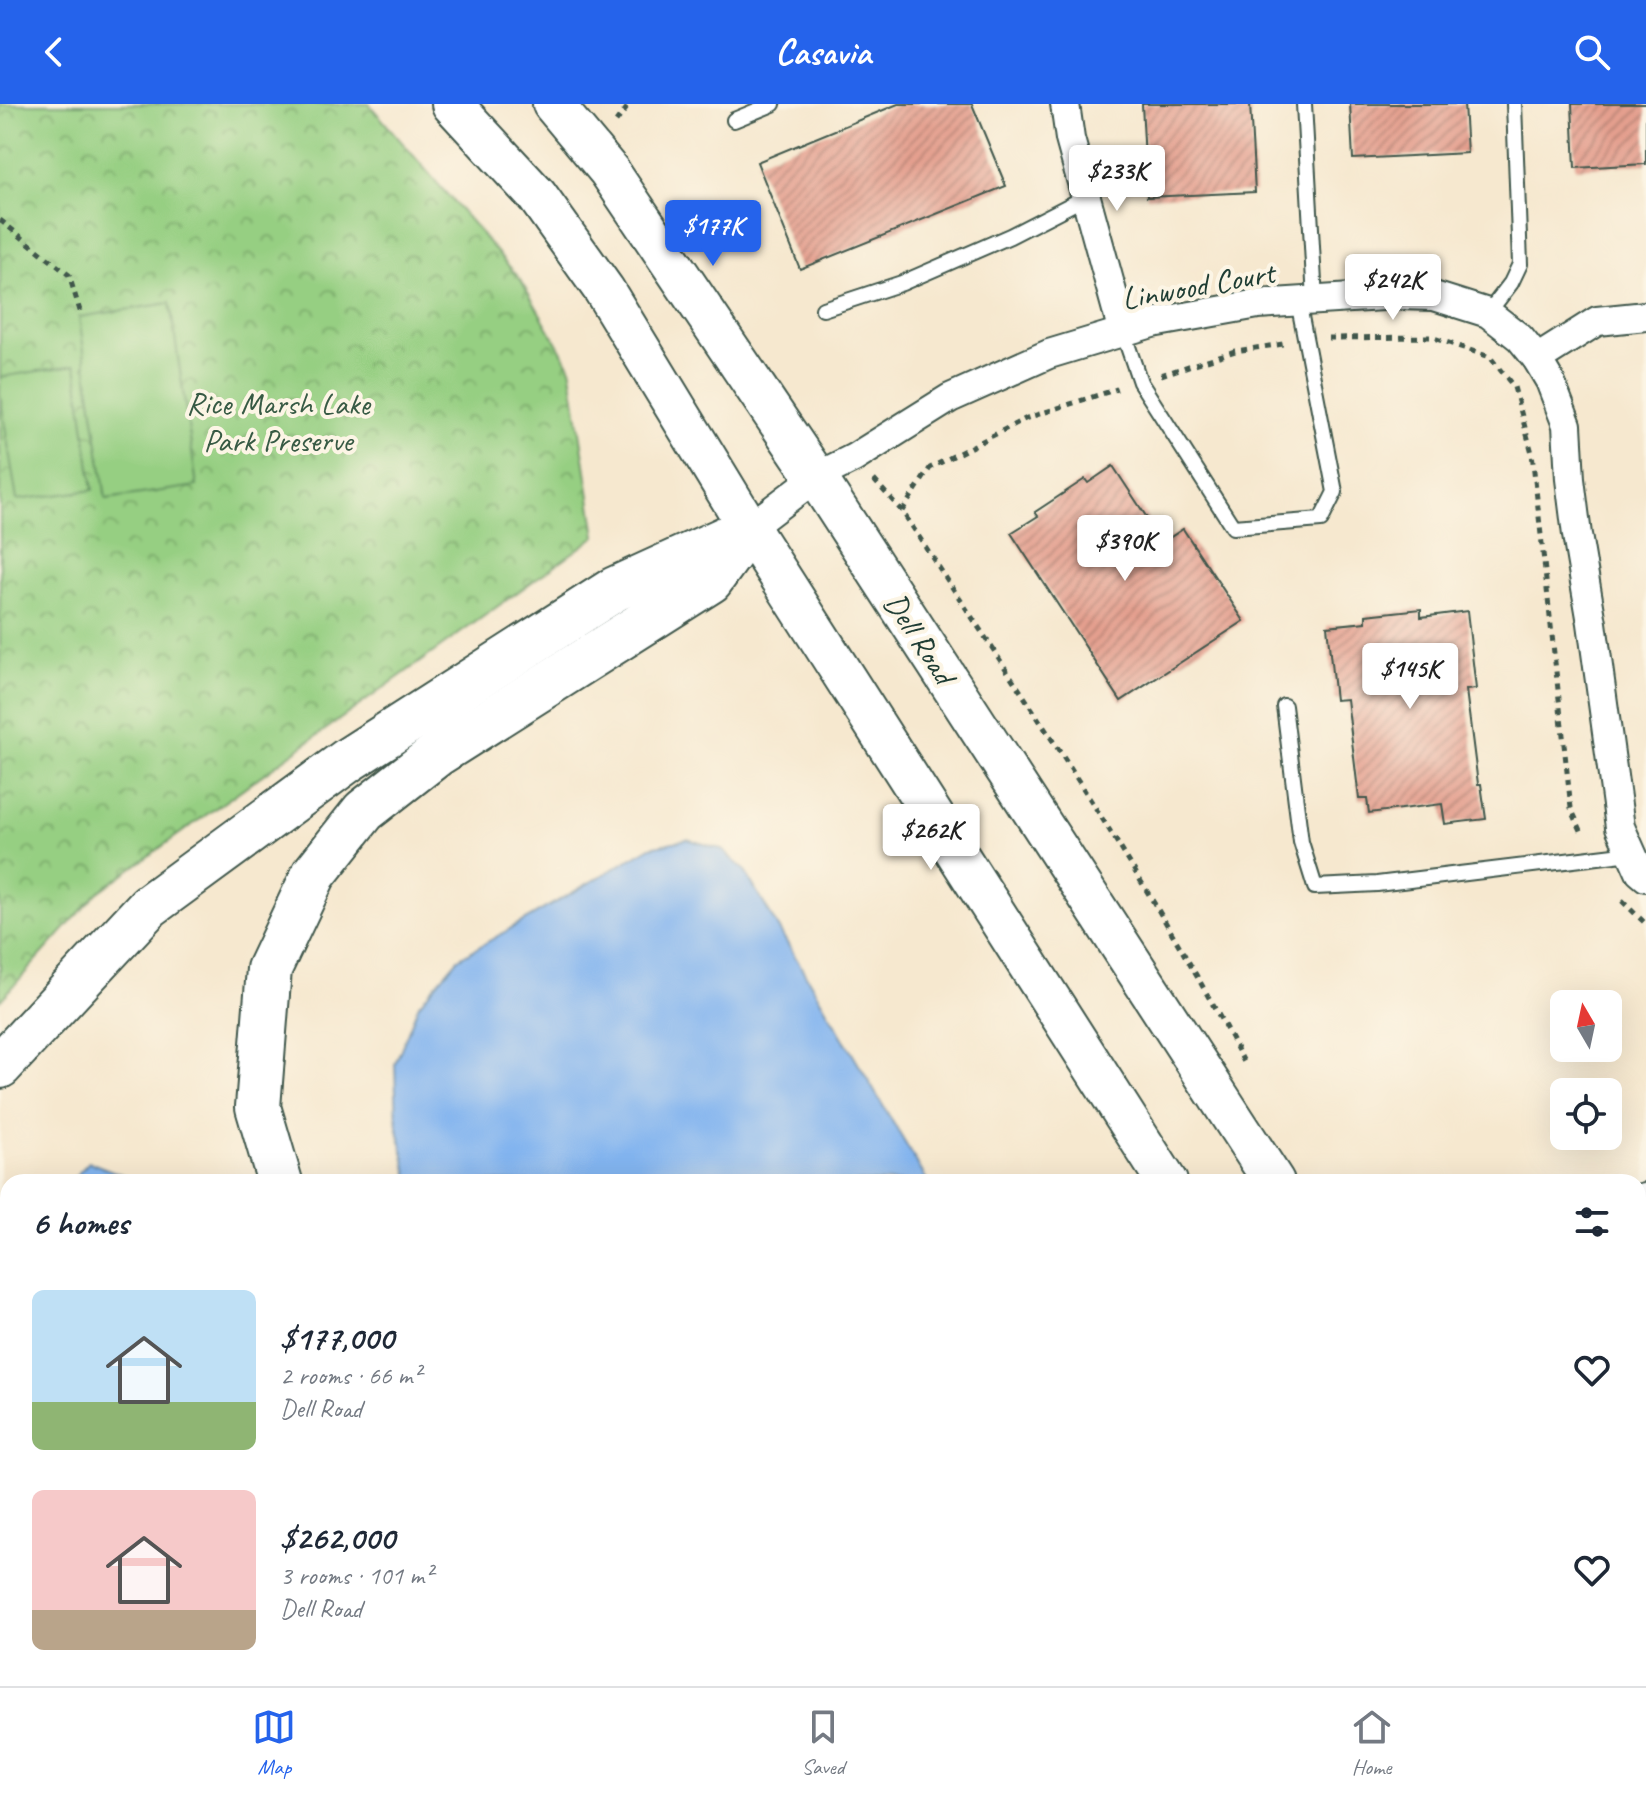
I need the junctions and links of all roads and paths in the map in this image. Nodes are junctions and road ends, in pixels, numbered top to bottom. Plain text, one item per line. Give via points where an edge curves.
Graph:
1 (452, 104) edge
2 (553, 104) edge
3 (630, 104) edge
4 (773, 104) edge
5 (1065, 104) edge
6 (1304, 104) edge
7 (1514, 104) edge
8 (606, 114) dead end
9 (734, 120) dead end
10 (1086, 197) junction
11 (0, 220) edge
12 (1307, 301) junction
13 (823, 309) dead end
14 (80, 311) dead end
15 (1488, 313) junction
16 (1646, 316) edge
17 (1123, 332) junction
18 (1305, 342) junction
19 (1537, 359) junction
20 (1140, 382) junction
21 (854, 458) junction
22 (816, 477) junction
23 (902, 511) junction
24 (749, 528) junction
25 (1284, 706) dead end
26 (1593, 857) junction
27 (1639, 865) edge
28 (1646, 924) edge
29 (0, 1066) edge
30 (1246, 1066) dead end
31 (278, 1174) edge
32 (1162, 1174) edge
33 (1268, 1174) edge

1 - 24 main road via 537,196 604,290
2 - 22 main road, Dell Road via 609,171
3 - 8 path via 615,124
4 - 9 lane
5 - 10 street
6 - 12 lane
7 - 15 lane via 1520,264
10 - 13 lane via 902,283
10 - 17 street
11 - 14 path via 69,275
12 - 15 street, Linwood Court via 1434,296
12 - 17 street, Linwood Court via 1258,304
12 - 18 lane
15 - 19 street, Linwood Court
16 - 19 street via 1597,321
17 - 20 lane
17 - 21 street, Linwood Court via 1049,354 950,398
18 - 20 path via 1235,351
18 - 20 lane via 1335,492 1321,520 1233,527
18 - 26 path via 1431,337 1490,357 1514,387 1532,453 1571,808
19 - 27 street, Linwood Court via 1567,425 1577,535 1620,827
20 - 23 path via 1027,418 930,468
21 - 22 street, Linwood Court
21 - 23 path
22 - 24 street, Linwood Court
22 - 33 main road, Dell Road
23 - 30 path via 1079,781
24 - 29 highway via 615,589 348,760 149,906
24 - 31 highway via 710,581 437,754 364,811 314,874 269,969 258,1107
24 - 32 main road
25 - 26 lane via 1301,842 1315,887
26 - 27 lane
26 - 28 path via 1604,883

